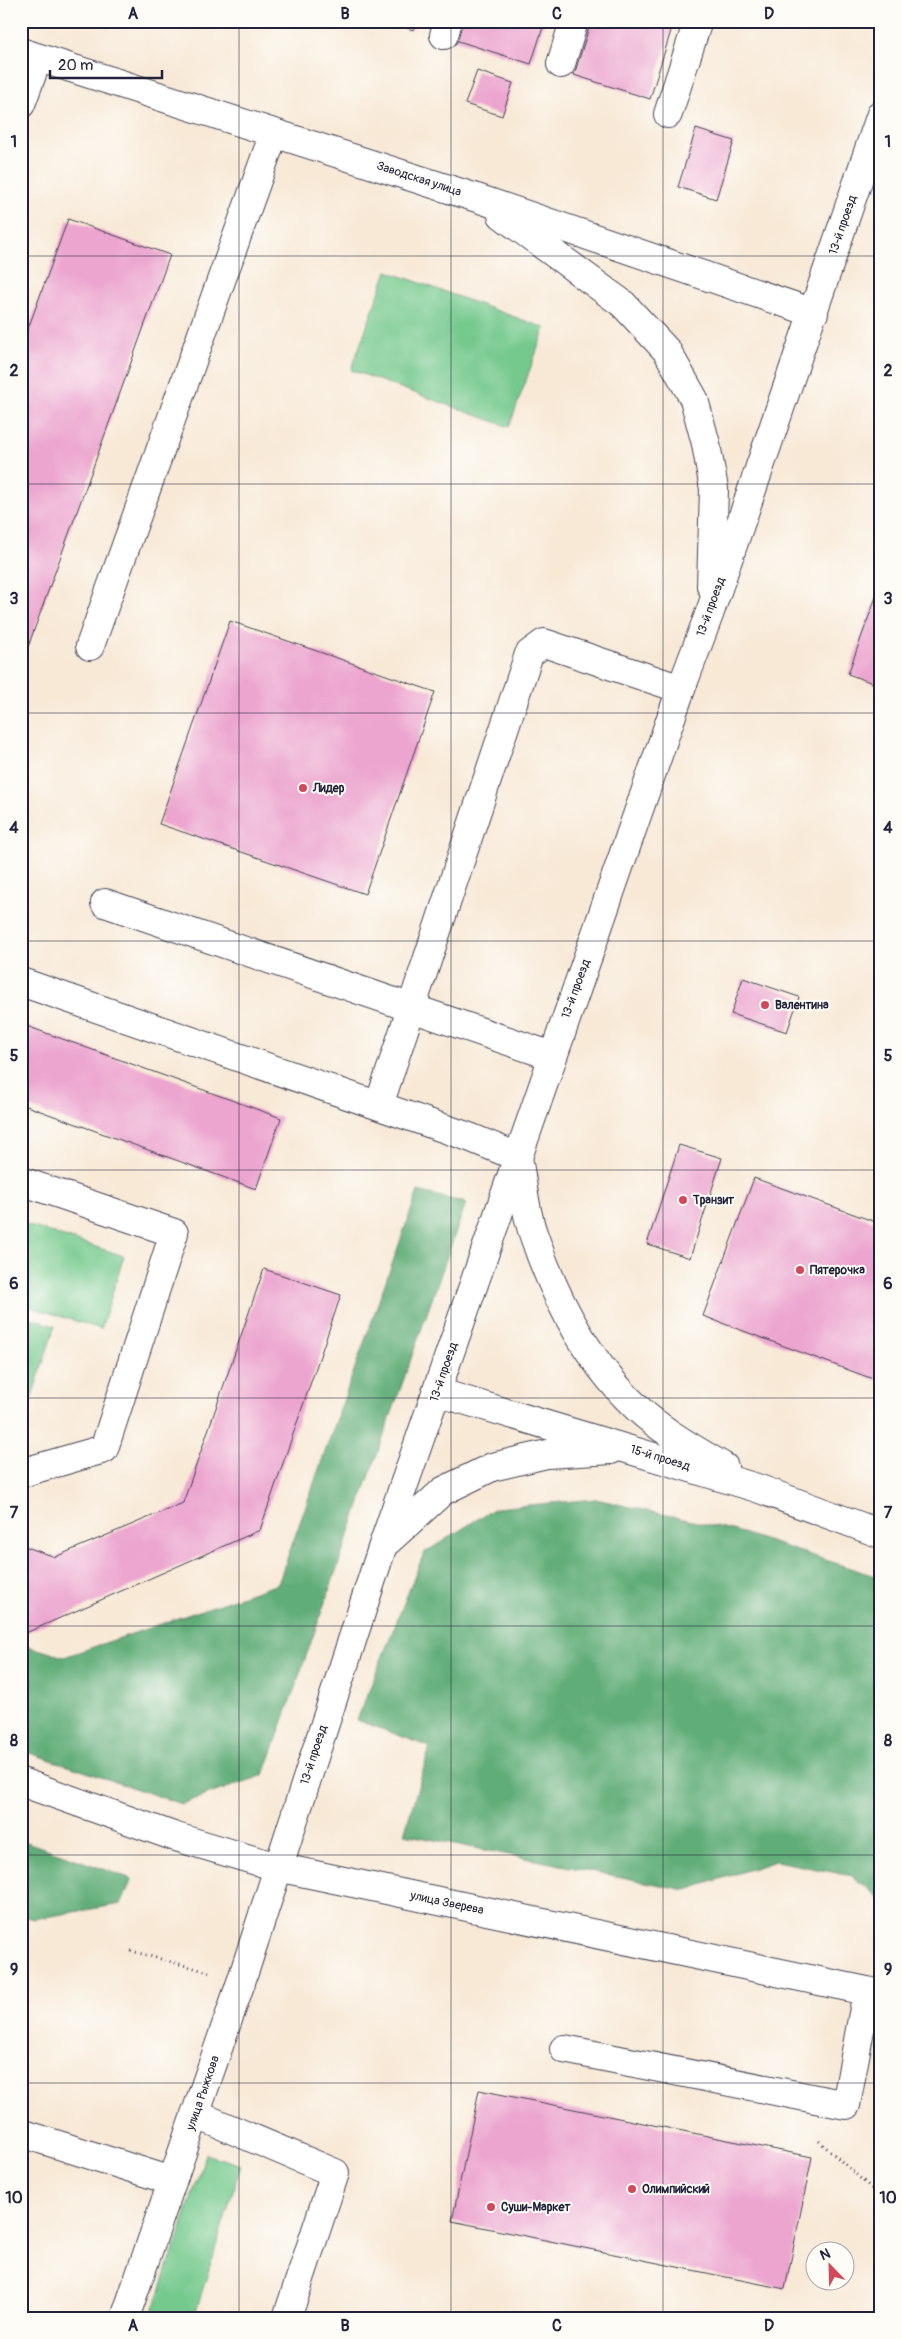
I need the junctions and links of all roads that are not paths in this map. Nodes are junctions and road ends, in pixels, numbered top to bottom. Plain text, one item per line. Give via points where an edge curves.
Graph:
1 (574, 21) edge
2 (698, 21) edge
3 (29, 55) edge
4 (561, 64) dead end
5 (21, 104) edge
6 (668, 114) dead end
7 (881, 114) edge
8 (274, 133) junction
9 (480, 199) junction
10 (814, 313) junction
11 (710, 612) junction
12 (90, 646) dead end
13 (681, 689) junction
14 (105, 904) dead end
15 (21, 982) edge
16 (412, 1007) junction
17 (552, 1056) junction
18 (379, 1105) junction
19 (518, 1158) junction
20 (21, 1181) edge
21 (437, 1392) junction
22 (631, 1449) junction
23 (21, 1472) edge
24 (757, 1488) junction
25 (881, 1534) edge
26 (383, 1545) junction
27 (21, 1782) edge
28 (277, 1867) junction
29 (874, 1993) edge
30 (564, 2049) dead end
31 (195, 2114) junction
32 (21, 2133) edge
33 (172, 2181) junction
34 (125, 2318) edge
35 (287, 2318) edge

1 - 4 street
2 - 6 street
3 - 5 street
3 - 8 street, Заводская улица
7 - 10 street, 13-й проезд
8 - 9 street, Заводская улица
8 - 12 street
9 - 10 street, Заводская улица
9 - 11 street via 623,304 672,359 694,399 714,489
10 - 11 street, 13-й проезд
11 - 13 street, 13-й проезд
13 - 16 street via 544,643 529,654
13 - 17 street, 13-й проезд
14 - 16 street
15 - 18 street
16 - 17 street
16 - 18 street
17 - 19 street, 13-й проезд
18 - 19 street via 469,1136
19 - 21 street, 13-й проезд
19 - 24 street via 533,1235 576,1332 604,1371 645,1414
20 - 23 street via 174,1233 104,1449
21 - 22 street, 15-й проезд
21 - 26 street, 13-й проезд
22 - 24 street, 15-й проезд
22 - 26 street via 547,1454 492,1467 443,1490
24 - 25 street, 15-й проезд
26 - 28 street, 13-й проезд
27 - 28 street, улица Зверева via 173,1836
28 - 29 street, улица Зверева
28 - 31 street, улица Рыжкова
29 - 30 street via 846,2105
31 - 33 street, улица Рыжкова
31 - 35 street via 335,2173
32 - 33 street
33 - 34 street, улица Рыжкова

